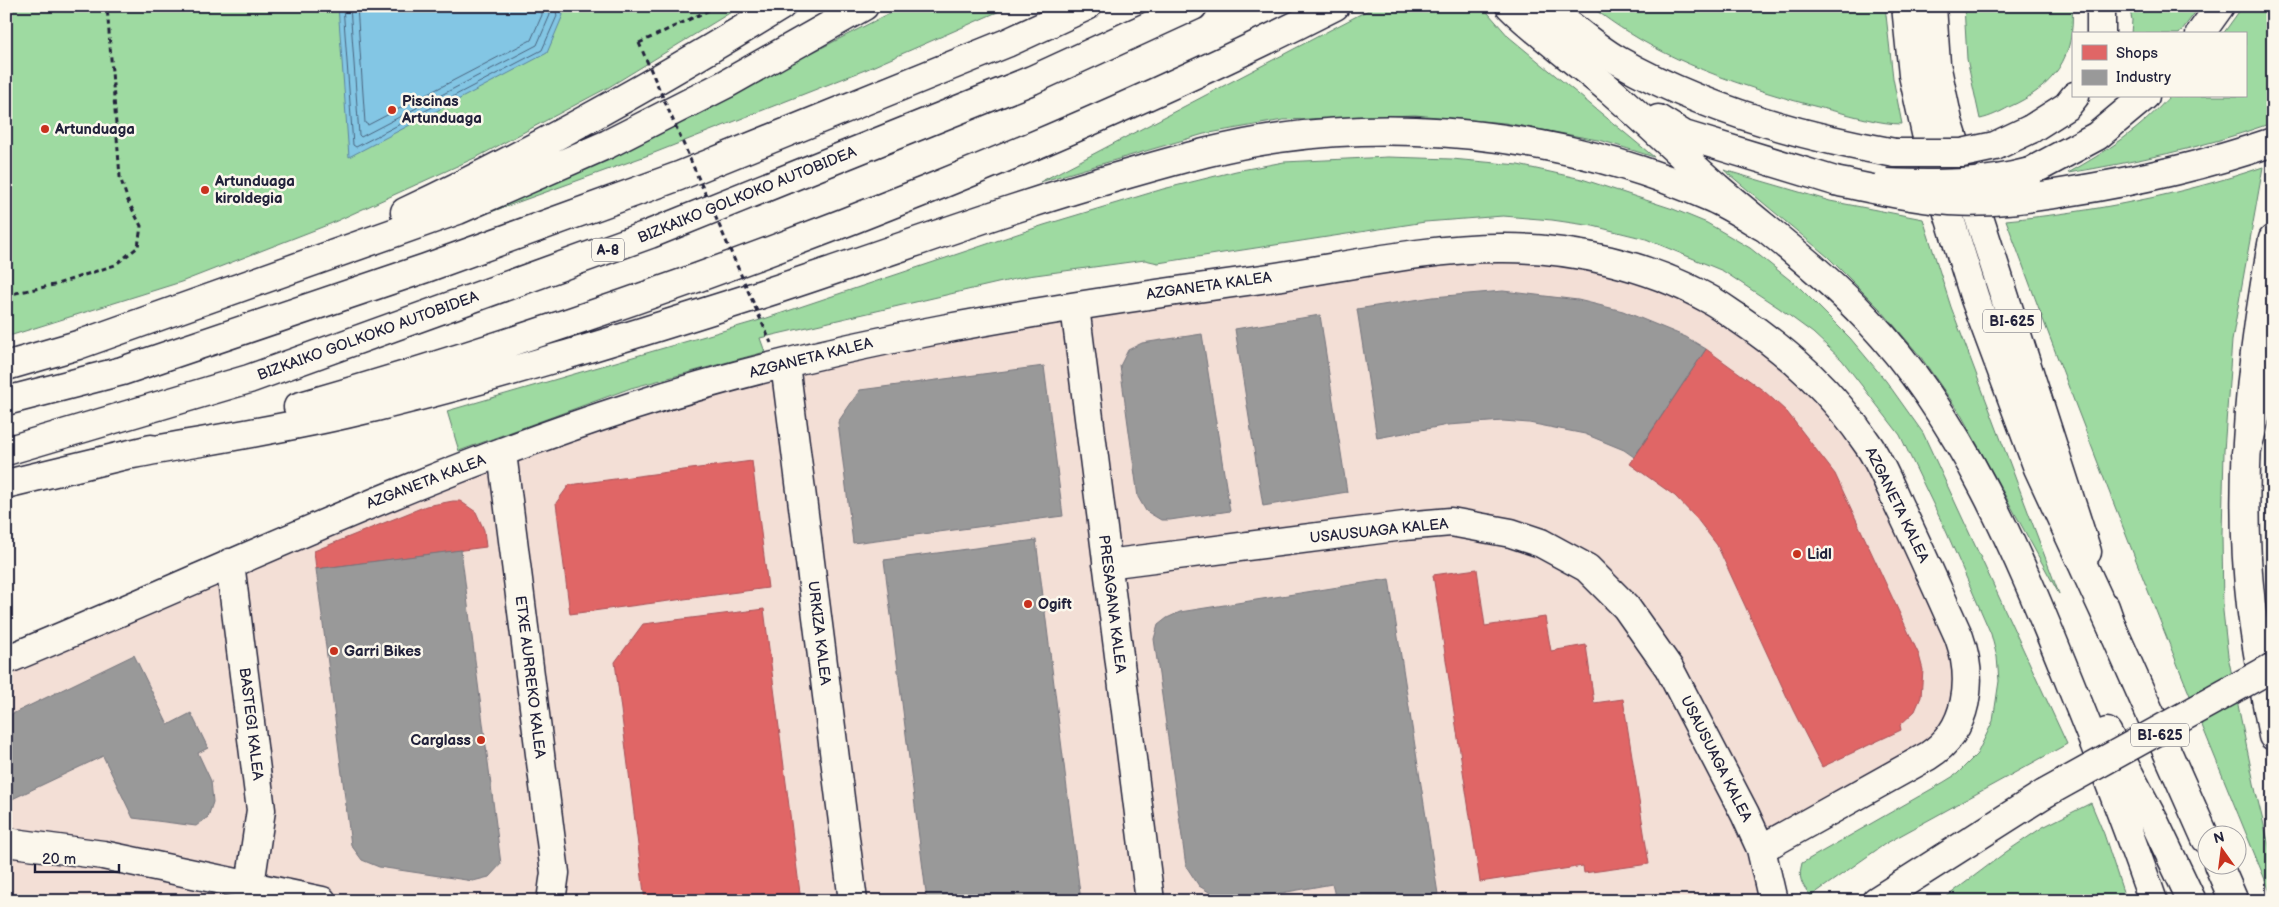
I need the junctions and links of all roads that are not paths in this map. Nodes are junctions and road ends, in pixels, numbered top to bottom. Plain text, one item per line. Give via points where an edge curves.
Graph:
1 (781, 6) edge
2 (864, 6) edge
3 (1087, 6) edge
4 (1193, 6) edge
5 (1335, 6) edge
6 (1906, 6) edge
7 (1932, 6) edge
8 (2102, 6) edge
9 (2220, 6) edge
10 (1526, 11) edge
11 (2101, 32) edge
12 (2201, 32) edge
13 (1610, 90) junction
14 (2073, 98) edge
15 (2142, 98) edge
16 (2273, 142) edge
17 (1835, 180) junction
18 (1764, 227) junction
19 (2273, 239) edge
20 (255, 282) junction
21 (1075, 307) junction
22 (2273, 348) edge
23 (778, 354) junction
24 (6, 366) edge
25 (6, 401) edge
26 (6, 451) edge
27 (502, 453) junction
28 (2246, 453) junction
29 (134, 454) junction
30 (6, 484) edge
31 (230, 563) junction
32 (1107, 564) junction
33 (2036, 598) junction
34 (2113, 630) junction
35 (6, 660) edge
36 (2273, 667) edge
37 (2273, 736) edge
38 (2199, 824) edge
39 (6, 842) edge
40 (1762, 849) junction
41 (2222, 874) edge
42 (250, 885) junction
43 (322, 901) edge
44 (550, 901) edge
45 (853, 901) edge
46 (1150, 901) edge
47 (1772, 901) edge
48 (1876, 901) edge
49 (2153, 901) edge
50 (2192, 901) edge
51 (2234, 901) edge

1 - 20 main road via 687,64 544,143
2 - 20 main road via 726,84 608,144 458,210
3 - 25 main road via 1007,43 670,179 426,268 122,371
4 - 26 main road, BIZKAIKO GOLKOKO AUTOBIDEA / A-8 via 1032,80 650,234 249,379
5 - 29 main road via 1132,103 847,222 664,290 406,376
6 - 34 main road via 1913,75 1928,146 1975,299 2038,468
7 - 34 main road, BI-625 via 1936,64 1948,121
8 - 11 main road
9 - 12 main road
10 - 13 main road
10 - 14 main road, bridge via 1617,60 1716,106 1795,132 1895,153 1962,153 1995,146 2031,129 2067,106
13 - 17 main road via 1684,136
13 - 18 main road
15 - 17 main road, bridge via 2097,136 2030,172 1999,180 1959,184
16 - 17 main road, bridge via 2194,167 2105,186 1984,202 1909,196
18 - 29 main road via 1683,186 1589,154 1522,141 1388,132 1280,138 1231,146 1092,184 760,294 468,383 305,423
18 - 33 main road via 1830,282 1869,321 1906,366 1946,422 1997,514
19 - 28 main road via 2259,312
20 - 24 main road via 78,345
21 - 23 main road, AZGANETA KALEA
21 - 32 main road, PRESAGANA KALEA
21 - 40 main road, AZGANETA KALEA via 1428,253 1503,248 1587,257 1637,269 1708,298 1793,357 1819,382 1873,451 1959,637 1968,681 1963,711 1951,735 1937,750
22 - 28 main road
23 - 27 main road, AZGANETA KALEA
23 - 45 main road, URKIZA KALEA
27 - 31 main road, AZGANETA KALEA via 369,503
27 - 44 main road, ETXE AURREKO KALEA via 555,873
28 - 37 main road via 2251,606
29 - 30 main road
31 - 35 main road, AZGANETA KALEA
31 - 42 main road, BASTEGI KALEA via 261,810
32 - 40 main road, USAUSUAGA KALEA via 1451,522 1511,533 1541,543 1587,568 1626,607 1669,668
32 - 46 main road, PRESAGANA KALEA
33 - 49 main road via 2128,826
33 - 50 main road via 2154,821
34 - 38 main road, BI-625
36 - 48 main road, bridge via 2044,794
39 - 42 main road via 103,855
40 - 47 main road, USAUSUAGA KALEA
41 - 51 main road
42 - 43 main road

